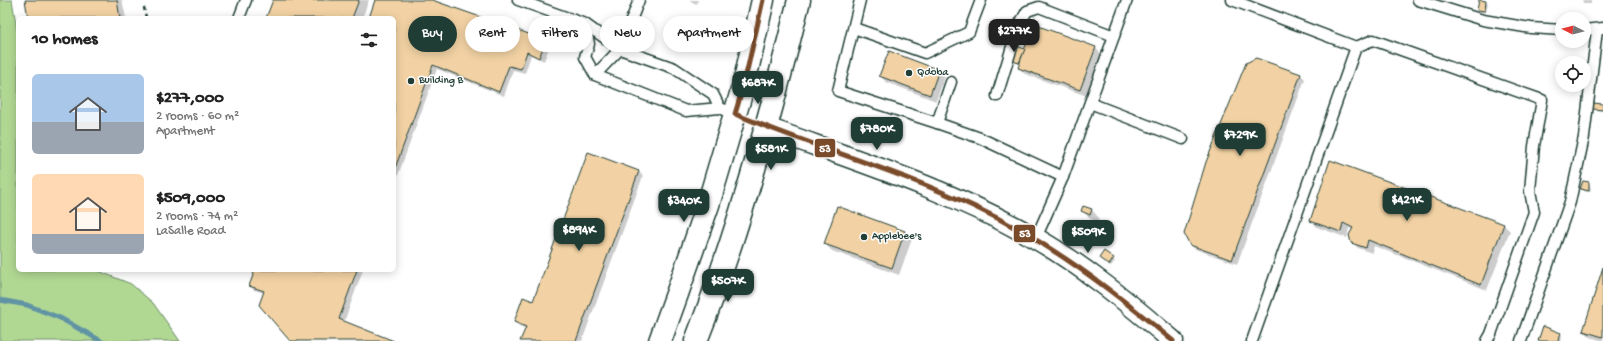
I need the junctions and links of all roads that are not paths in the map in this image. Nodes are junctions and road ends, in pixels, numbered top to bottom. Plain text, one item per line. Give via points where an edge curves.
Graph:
1 (246, 0) edge
2 (518, 0) edge
3 (639, 0) edge
4 (763, 0) edge
5 (799, 0) edge
6 (860, 0) edge
7 (981, 0) edge
8 (1127, 0) edge
9 (1232, 0) edge
10 (1418, 0) edge
11 (240, 16) edge
12 (563, 16) edge
13 (633, 16) edge
14 (854, 28) junction
15 (1600, 29) edge
16 (1555, 30) edge
17 (1114, 36) junction
18 (1356, 47) junction
19 (587, 52) edge
20 (617, 52) edge
21 (629, 52) edge
22 (595, 75) junction
23 (951, 82) dead end
24 (997, 96) dead end
25 (1090, 103) junction
26 (728, 111) junction
27 (936, 123) junction
28 (767, 128) junction
29 (1183, 139) dead end
30 (1063, 177) junction
31 (1036, 238) junction
32 (660, 341) edge
33 (696, 341) edge
34 (1173, 341) edge
35 (1252, 341) edge
36 (1487, 341) edge
37 (1521, 341) edge

1 - 11 lane
2 - 12 lane
3 - 13 lane
4 - 26 main road via 744,84
5 - 28 main road
6 - 14 lane
7 - 14 lane via 970,32 925,53
8 - 17 lane
9 - 18 lane
10 - 16 lane via 1483,20
14 - 27 lane via 838,91
15 - 37 lane via 1584,137 1570,202
17 - 24 lane via 1039,8 1027,11 1018,27
17 - 25 lane
18 - 35 lane
18 - 36 lane via 1373,40 1542,100 1530,191 1534,212
19 - 22 lane via 585,57
20 - 22 lane
21 - 26 lane via 674,68 686,75 713,94
22 - 26 lane via 686,111
23 - 27 lane
25 - 29 lane
25 - 30 lane
26 - 28 main road
26 - 32 main road via 708,205
27 - 30 lane via 980,138
28 - 31 street via 926,186
28 - 33 main road via 728,252
30 - 31 lane
31 - 34 street via 1108,288

